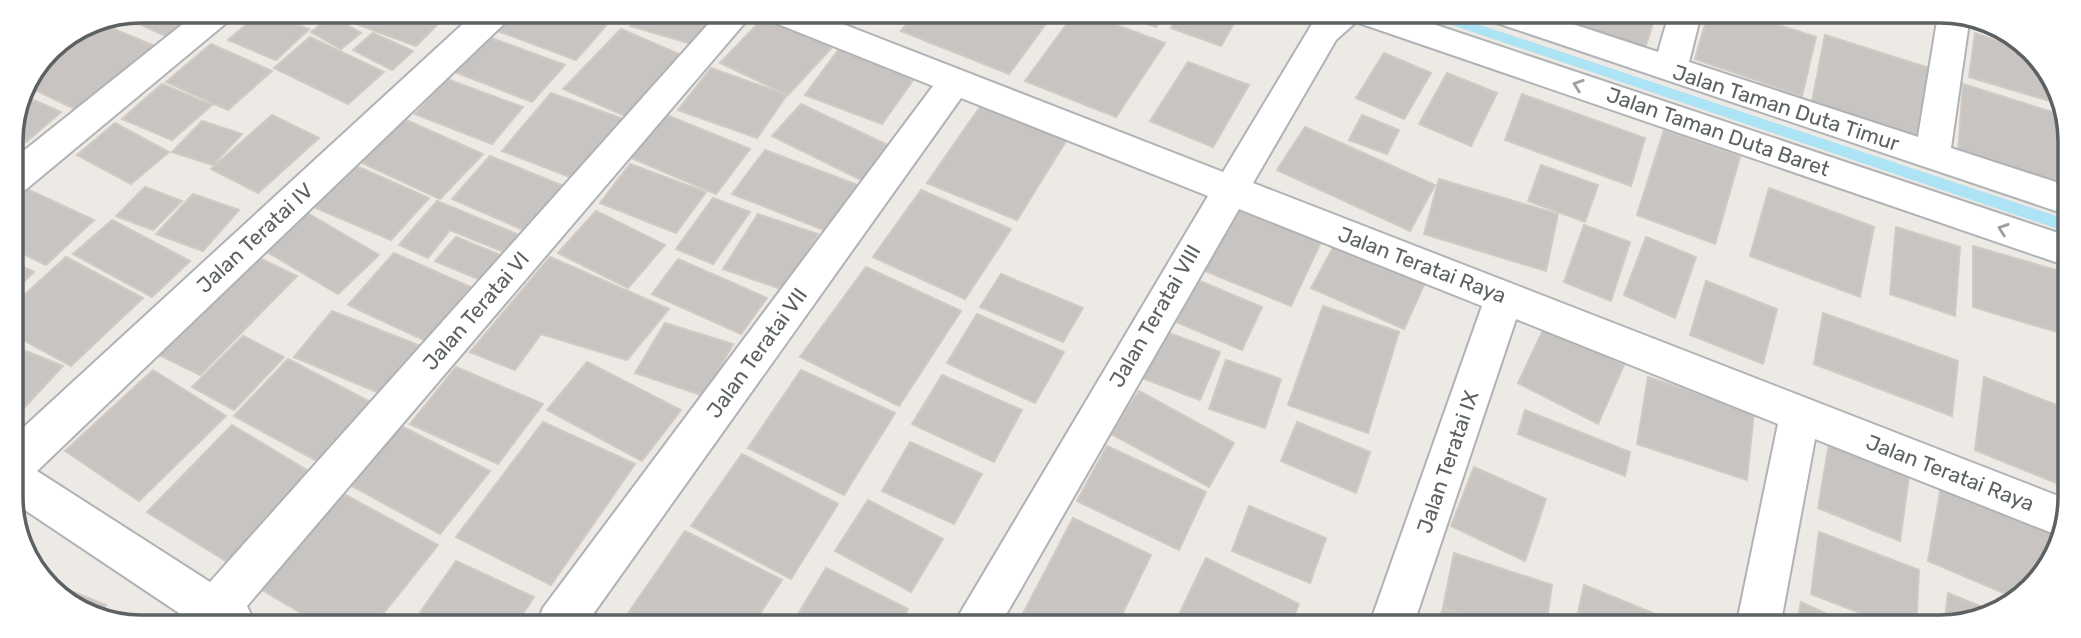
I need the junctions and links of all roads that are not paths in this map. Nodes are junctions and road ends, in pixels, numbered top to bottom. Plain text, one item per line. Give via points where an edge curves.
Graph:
1 (205, 23) edge
2 (485, 23) edge
3 (729, 23) edge
4 (807, 23) edge
5 (1334, 23) edge
6 (1397, 23) edge
7 (1532, 23) edge
8 (1683, 23) edge
9 (1953, 24) edge
10 (1670, 69) junction
11 (955, 81) junction
12 (1933, 156) junction
13 (23, 171) edge
14 (1229, 189) junction
15 (2058, 198) edge
16 (2058, 248) edge
17 (1504, 297) junction
18 (1800, 414) junction
19 (23, 457) edge
20 (23, 486) edge
21 (2056, 515) edge
22 (221, 615) edge
23 (226, 615) edge
24 (566, 615) edge
25 (981, 615) edge
26 (1395, 615) edge
27 (1760, 615) edge

1 - 13 street
2 - 19 street, Jalan Teratai IV
3 - 23 street, Jalan Teratai VI
4 - 11 street, Jalan Teratai Raya
5 - 14 street, Jalan Teratai VIII via 1324,32
16 -> 6 street, Jalan Taman Duta Baret
7 - 10 street, Jalan Taman Duta Timur
8 - 10 street
9 - 12 street
10 - 12 street, Jalan Taman Duta Timur
11 - 14 street, Jalan Teratai Raya
11 - 24 street, Jalan Teratai VII
12 - 15 street, Jalan Taman Duta Timur
14 - 17 street, Jalan Teratai Raya
14 - 25 street, Jalan Teratai VIII
17 - 18 street, Jalan Teratai Raya
17 - 26 street, Jalan Teratai IX
18 - 21 street, Jalan Teratai Raya
18 - 27 street
20 - 22 street, Jalan Teratai IV

